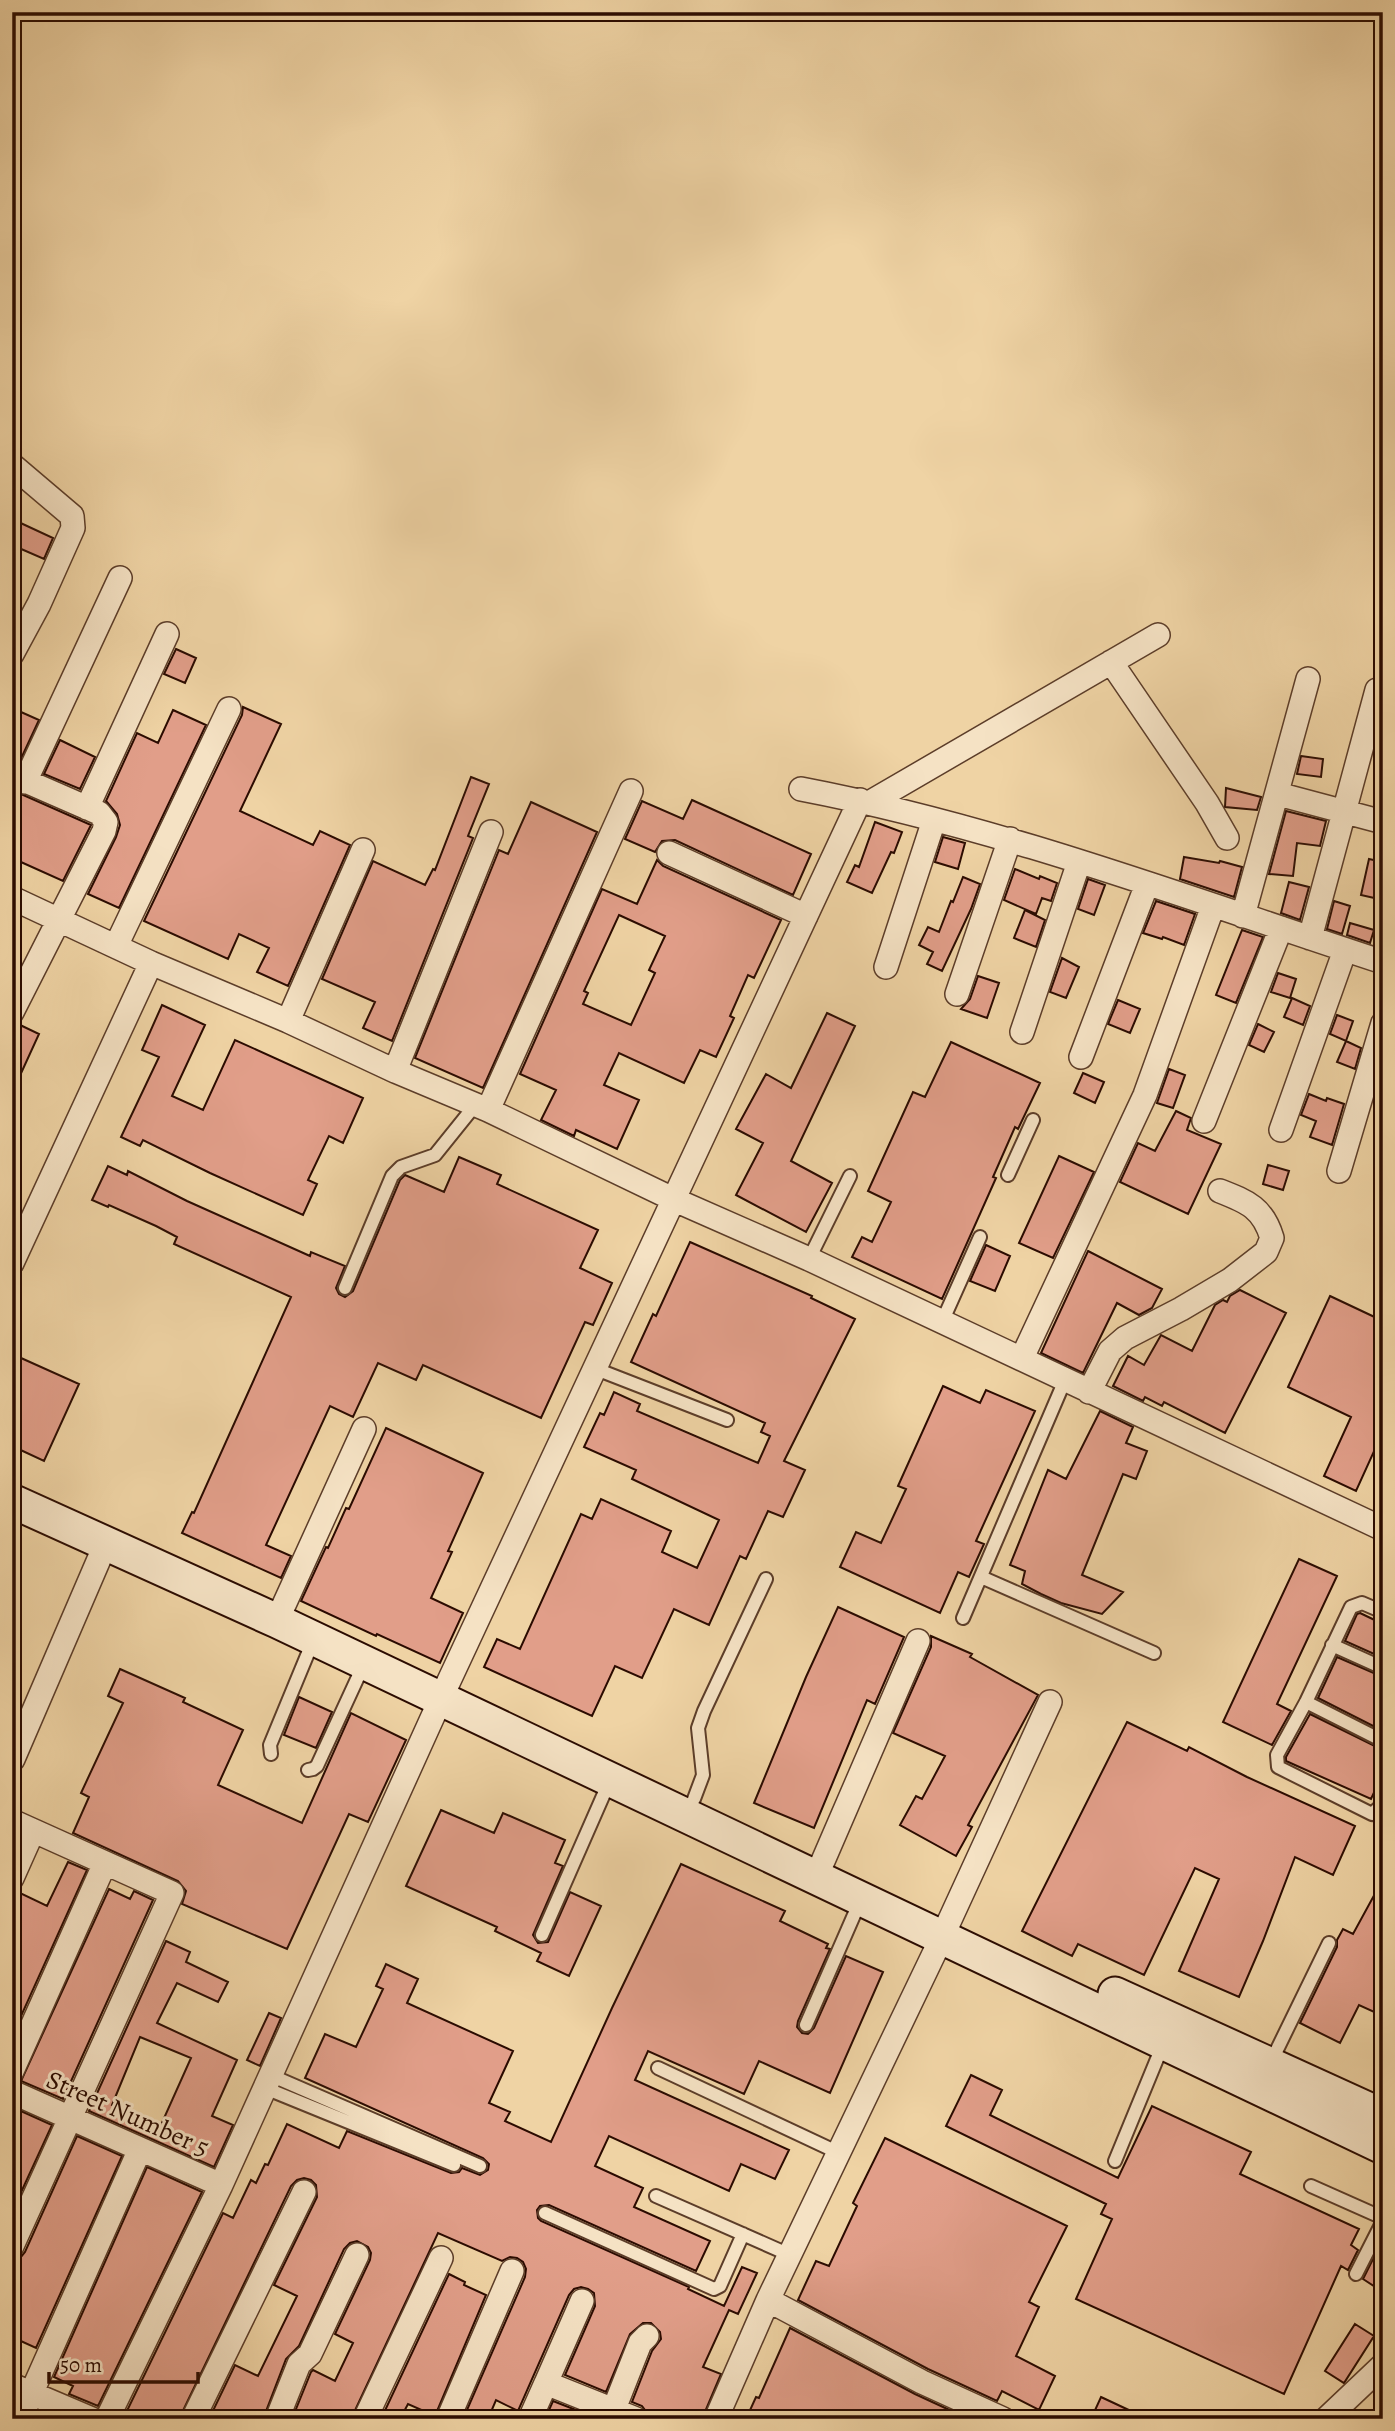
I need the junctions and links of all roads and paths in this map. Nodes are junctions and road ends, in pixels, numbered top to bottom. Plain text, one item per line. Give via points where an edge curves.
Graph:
1 (12, 465) edge
2 (120, 578) dead end
3 (167, 634) dead end
4 (1158, 635) dead end
5 (12, 654) edge
6 (1111, 662) junction
7 (1308, 679) dead end
8 (1377, 690) dead end
9 (229, 709) dead end
10 (19, 779) edge
11 (801, 789) dead end
12 (631, 790) dead end
13 (1278, 794) junction
14 (864, 801) junction
15 (87, 808) junction
16 (1345, 812) junction
17 (934, 820) junction
18 (1383, 822) edge
19 (491, 832) dead end
20 (1227, 838) dead end
21 (1010, 839) junction
22 (363, 850) dead end
23 (669, 853) dead end
24 (1079, 862) junction
25 (1147, 884) junction
26 (12, 898) edge
27 (1213, 906) junction
28 (806, 916) junction
29 (1243, 916) junction
30 (58, 919) junction
31 (1281, 928) junction
32 (1310, 938) junction
33 (116, 946) junction
34 (1345, 950) junction
35 (1381, 955) edge
36 (151, 963) junction
37 (886, 967) dead end
38 (957, 995) dead end
39 (12, 1012) edge
40 (288, 1021) junction
41 (1383, 1023) edge
42 (1022, 1032) dead end
43 (1081, 1057) dead end
44 (395, 1071) junction
45 (482, 1107) junction
46 (1033, 1121) dead end
47 (1204, 1121) dead end
48 (1281, 1130) dead end
49 (1339, 1171) dead end
50 (1008, 1175) dead end
51 (850, 1176) dead end
52 (1220, 1191) dead end
53 (675, 1200) junction
54 (980, 1237) dead end
55 (808, 1259) junction
56 (12, 1263) edge
57 (345, 1288) dead end
58 (942, 1322) junction
59 (1022, 1358) junction
60 (596, 1369) junction
61 (1065, 1380) junction
62 (1089, 1391) junction
63 (727, 1420) dead end
64 (364, 1429) dead end
65 (12, 1479) edge
66 (12, 1501) edge
67 (1383, 1530) edge
68 (106, 1544) junction
69 (981, 1577) junction
70 (766, 1579) dead end
71 (283, 1607) junction
72 (1383, 1612) edge
73 (963, 1618) dead end
74 (314, 1639) junction
75 (918, 1640) dead end
76 (1332, 1645) junction
77 (1154, 1653) dead end
78 (365, 1663) junction
79 (1383, 1668) edge
80 (445, 1691) junction
81 (1050, 1702) dead end
82 (1306, 1702) junction
83 (1383, 1741) edge
84 (271, 1754) dead end
85 (13, 1759) edge
86 (308, 1770) dead end
87 (610, 1780) junction
88 (694, 1799) junction
89 (1383, 1804) edge
90 (23, 1826) edge
91 (823, 1861) junction
92 (105, 1863) junction
93 (12, 1878) edge
94 (861, 1898) junction
95 (946, 1929) junction
96 (542, 1935) dead end
97 (1329, 1943) dead end
98 (1065, 1983) junction
99 (806, 2025) dead end
100 (1164, 2042) junction
101 (1269, 2064) junction
102 (658, 2068) dead end
103 (12, 2071) edge
104 (268, 2081) junction
105 (12, 2092) edge
106 (1383, 2116) edge
107 (70, 2118) junction
108 (1383, 2147) edge
109 (140, 2149) junction
110 (839, 2153) junction
111 (1115, 2161) dead end
112 (454, 2165) dead end
113 (480, 2166) dead end
114 (220, 2185) junction
115 (1311, 2186) dead end
116 (304, 2192) dead end
117 (656, 2196) dead end
118 (545, 2213) dead end
119 (1383, 2219) edge
120 (743, 2234) junction
121 (12, 2246) edge
122 (357, 2255) dead end
123 (790, 2255) junction
124 (440, 2258) dead end
125 (512, 2271) dead end
126 (1356, 2274) dead end
127 (768, 2300) junction
128 (582, 2301) dead end
129 (647, 2336) dead end
130 (1383, 2365) edge
131 (546, 2383) junction
132 (22, 2389) edge
133 (612, 2414) edge
134 (20, 2419) edge
135 (92, 2419) edge
136 (107, 2419) edge
137 (193, 2419) edge
138 (277, 2419) edge
139 (365, 2419) edge
140 (448, 2419) edge
141 (530, 2419) edge
142 (636, 2419) edge
143 (716, 2419) edge
144 (1003, 2419) edge
145 (1326, 2419) edge

1 - 5 street via 72,516 73,528
2 - 10 street
3 - 15 street
4 - 6 street
6 - 14 street
6 - 20 street
7 - 13 street
8 - 16 street
9 - 33 street
10 - 15 street
11 - 14 street
12 - 45 street
13 - 16 street
13 - 29 street
14 - 17 street
14 - 28 street
15 - 30 street via 106,822 104,831
16 - 18 street
16 - 32 street
17 - 21 street
17 - 37 street
19 - 44 street
21 - 24 street
21 - 38 street
22 - 40 street
23 - 28 street
24 - 25 street
24 - 42 street
25 - 27 street
25 - 43 street
26 - 30 street
27 - 29 street
27 - 59 street via 1145,1095
28 - 53 street
29 - 31 street
30 - 33 street
30 - 39 street
31 - 32 street
31 - 47 street
32 - 34 street
33 - 36 street
34 - 35 street
34 - 48 street
36 - 40 street
36 - 56 street
40 - 44 street
41 - 49 street
44 - 45 street
45 - 53 street
45 - 57 lane via 435,1155 401,1167 392,1176
46 - 50 lane
51 - 55 lane
52 - 62 street via 1248,1202 1261,1214 1272,1238 1266,1252 1230,1280 1125,1338 1101,1364
53 - 55 street
53 - 60 street
54 - 58 lane
55 - 58 street
58 - 59 street
59 - 61 street
60 - 63 lane
60 - 80 street
61 - 62 street
61 - 69 lane
62 - 67 street
64 - 71 street
65 - 71 street
66 - 68 street
68 - 74 street
68 - 85 street
69 - 73 lane
69 - 77 lane
70 - 88 lane via 698,1728 704,1775
71 - 80 street
72 - 76 lane via 1362,1603 1351,1607
74 - 78 street
74 - 84 lane via 270,1745
75 - 91 street
76 - 79 lane
76 - 82 lane
78 - 80 street
78 - 86 lane via 317,1766
80 - 87 street
80 - 88 street
80 - 104 street
81 - 95 street
82 - 83 lane
82 - 89 lane via 1277,1755 1278,1767 1372,1814
87 - 94 street
87 - 96 lane
88 - 91 street
90 - 92 street
90 - 93 street
91 - 95 street
92 - 103 street
92 - 107 street via 172,1893
94 - 95 street
94 - 99 lane
95 - 98 street
95 - 110 street
97 - 101 lane
98 - 100 street
98 - 101 street
100 - 108 street
100 - 111 lane
101 - 106 street
102 - 110 lane
104 - 112 lane
104 - 113 lane
104 - 114 street
105 - 107 street, Street Number 5
107 - 109 street, Street Number 5
107 - 121 street
109 - 114 street, Street Number 5
109 - 132 street
110 - 123 street
114 - 136 street
115 - 119 lane
116 - 137 street
117 - 120 lane
118 - 120 lane via 714,2289 720,2286
119 - 126 lane
120 - 123 lane
122 - 138 street via 310,2354 299,2364
123 - 127 street
124 - 139 street
125 - 140 street
127 - 143 street
127 - 144 street via 922,2382
128 - 131 street
129 - 133 street via 640,2343
130 - 145 street
131 - 133 street
131 - 141 street
132 - 134 street
132 - 135 street
133 - 142 street

